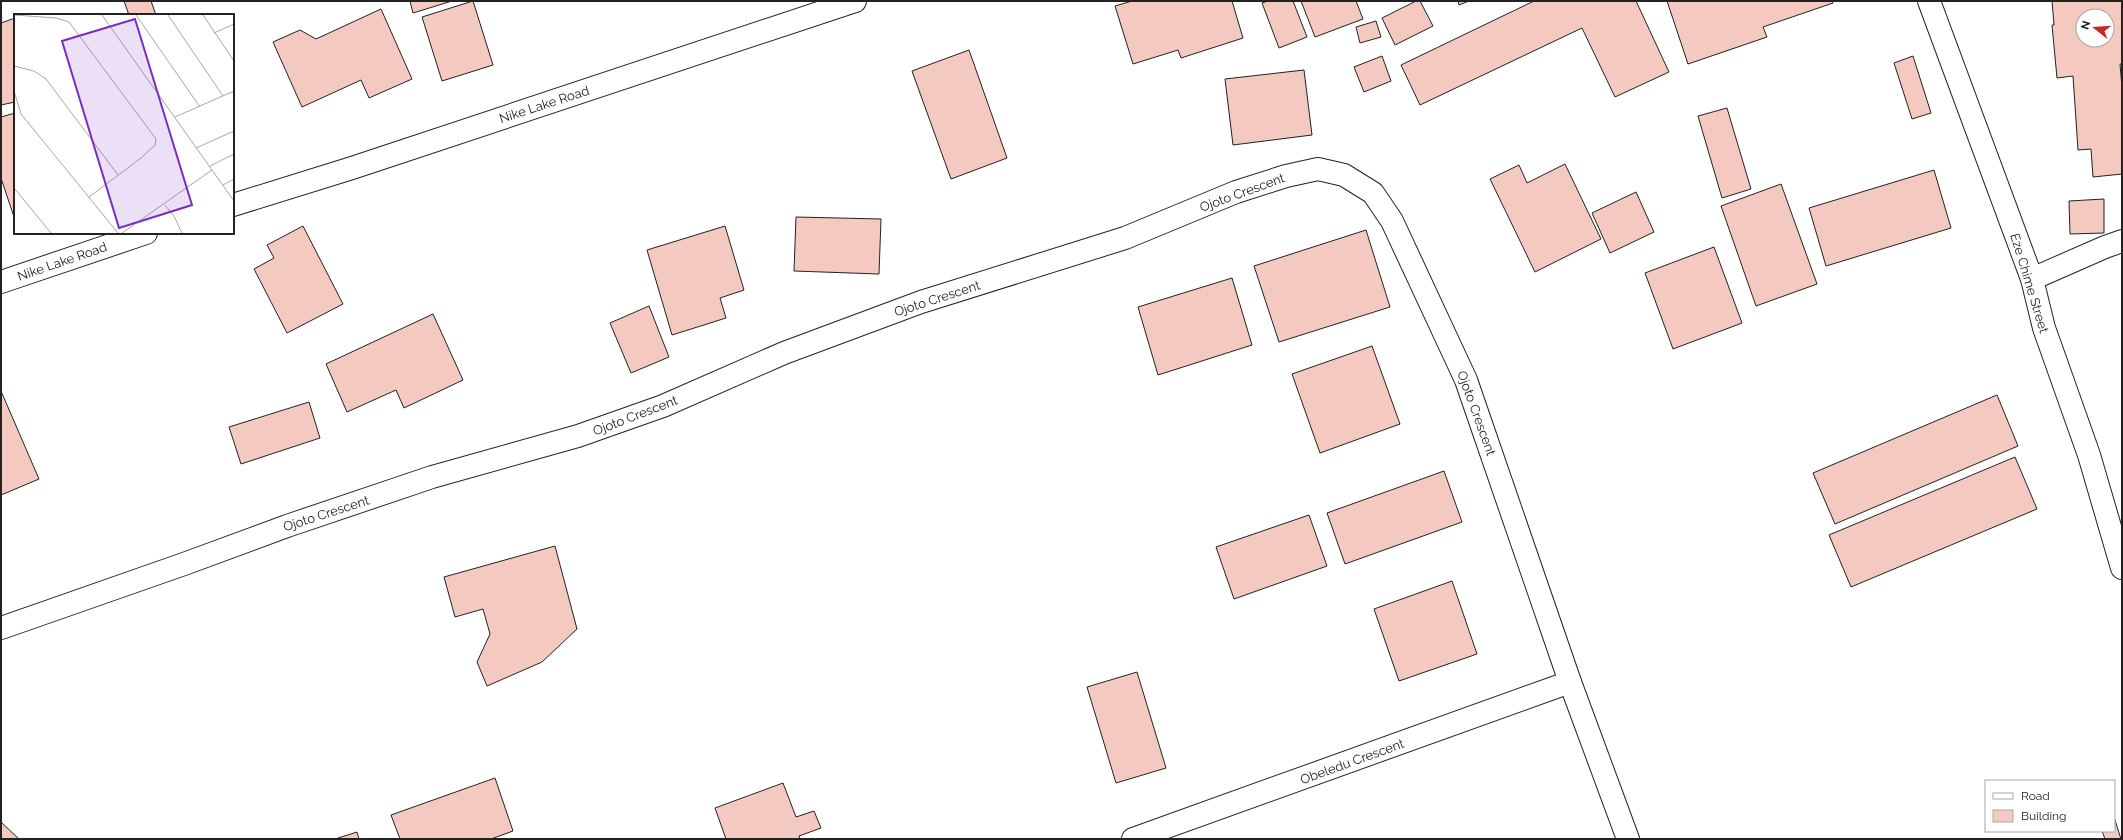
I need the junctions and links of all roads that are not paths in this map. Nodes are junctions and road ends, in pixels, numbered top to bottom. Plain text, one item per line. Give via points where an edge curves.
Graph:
1 (855, 1) edge
2 (1929, 1) edge
3 (234, 205) edge
4 (143, 234) edge
5 (2122, 241) edge
6 (2032, 279) junction
7 (1, 282) edge
8 (2122, 568) edge
9 (1, 628) edge
10 (1570, 682) junction
11 (1134, 839) edge
12 (1628, 839) edge

1 - 3 street, Nike Lake Road
2 - 6 street, Eze Chime Street
4 - 7 street, Nike Lake Road
5 - 6 street via 2105,246
6 - 8 street, Eze Chime Street via 2044,328 2089,455
9 - 10 street, Ojoto Crescent via 432,477 578,436 663,406 784,353 921,302 1125,238 1236,192 1318,169 1344,175 1373,193 1392,221 1466,380
10 - 11 street, Obeledu Crescent
10 - 12 street, Ojoto Crescent

